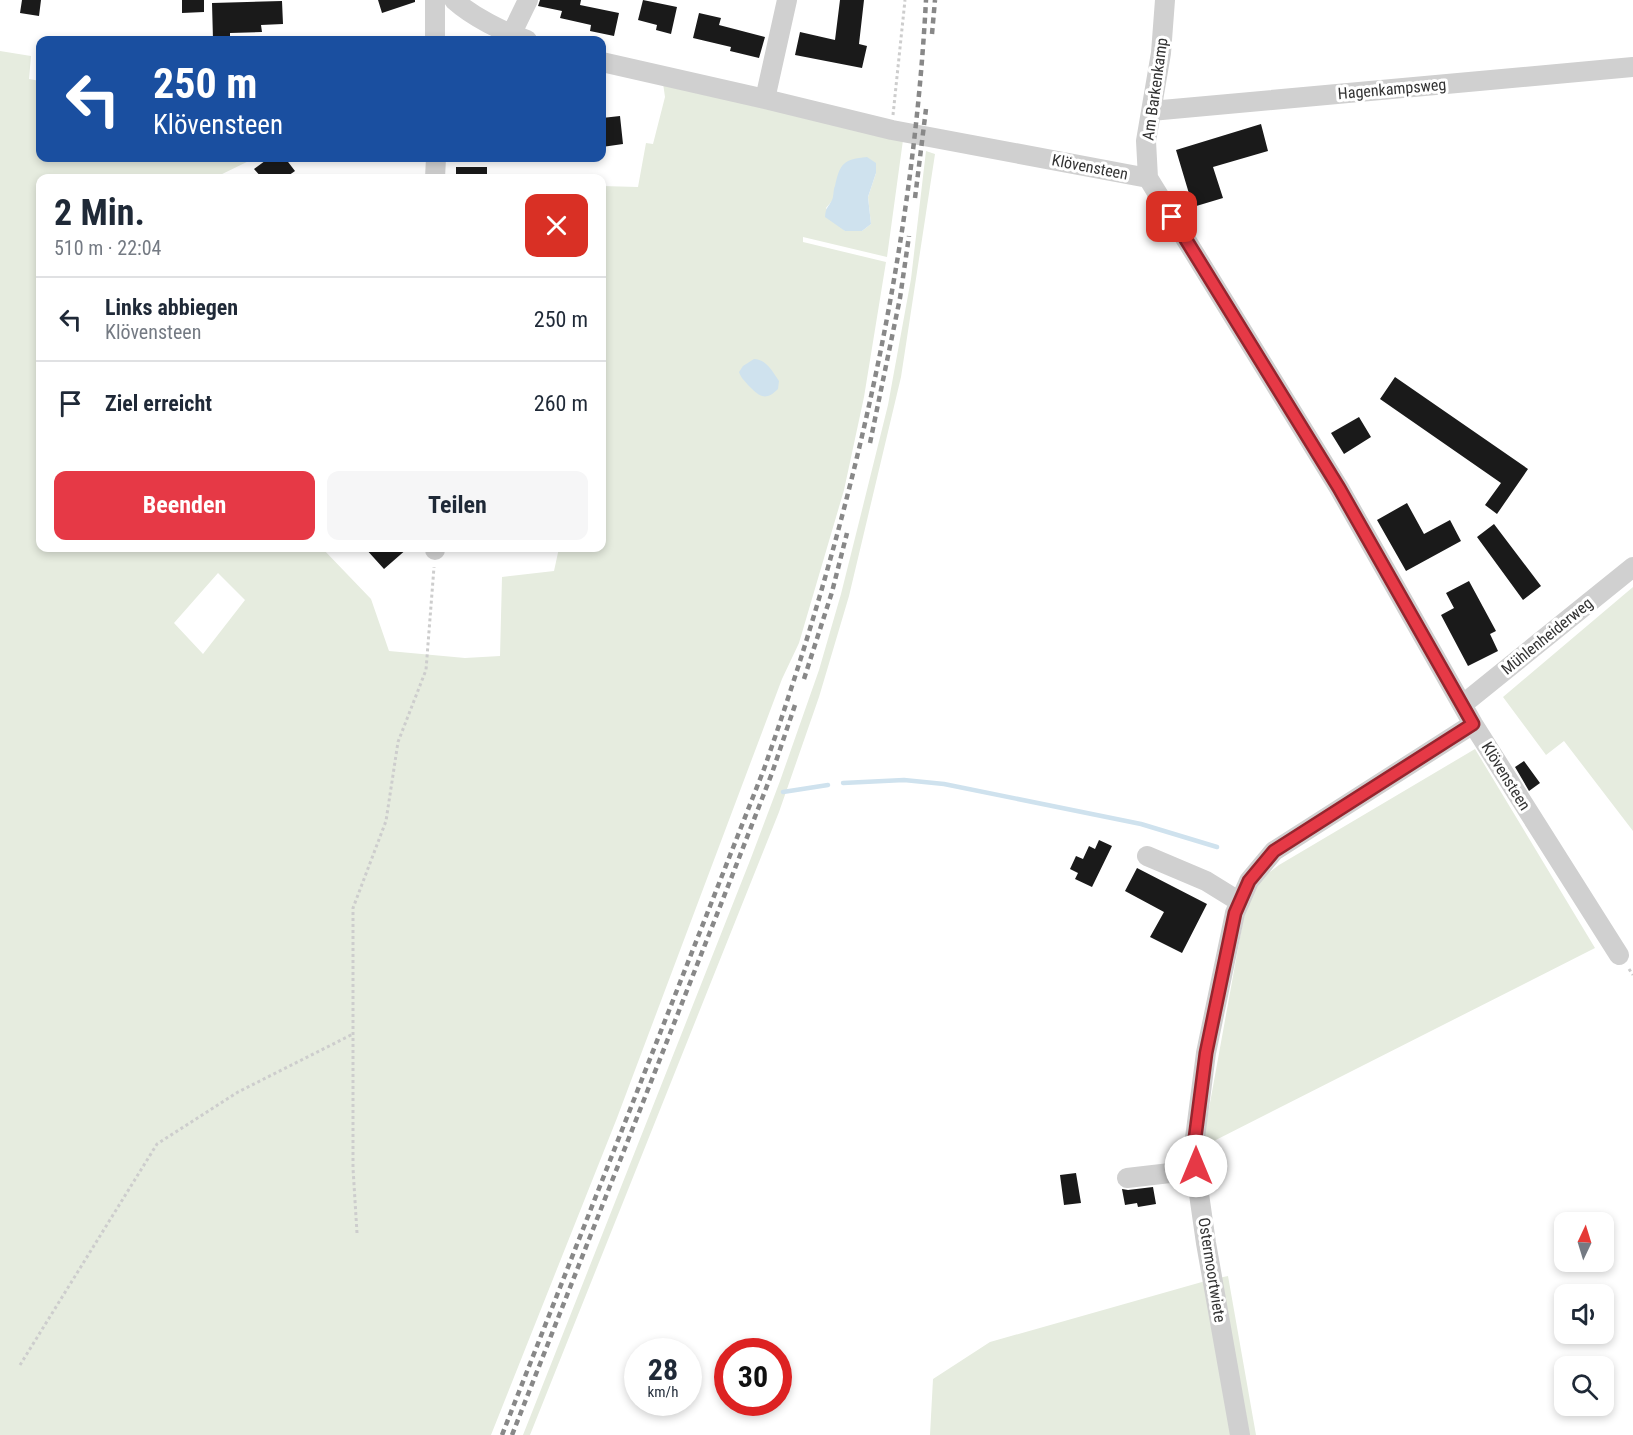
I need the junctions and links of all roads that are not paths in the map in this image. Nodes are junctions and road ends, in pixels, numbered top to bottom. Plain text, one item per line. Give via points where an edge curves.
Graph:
1 (435, 0) edge
2 (454, 0) edge
3 (528, 0) edge
4 (787, 0) edge
5 (1165, 0) edge
6 (435, 36) edge
7 (515, 36) edge
8 (519, 36) edge
9 (606, 63) edge
10 (1633, 67) edge
11 (765, 99) junction
12 (1151, 111) junction
13 (1148, 178) junction
14 (1633, 567) edge
15 (1462, 705) junction
16 (1473, 724) junction
17 (1147, 856) dead end
18 (1240, 902) junction
19 (1619, 955) dead end
20 (1196, 1170) junction
21 (1127, 1178) dead end
22 (1240, 1435) edge

1 - 6 street
2 - 7 street
3 - 8 street
4 - 11 street
5 - 12 street, Am Barkenkamp
9 - 11 street, Klövensteen
10 - 12 street, Hagenkampsweg
11 - 13 street, Klövensteen via 892,130
12 - 13 street, Am Barkenkamp via 1146,141
13 - 15 street, Klövensteen via 1339,488
14 - 15 street, Mühlenheiderweg
15 - 16 street, Klövensteen
16 - 18 street, Ostermoortwiete via 1274,851 1249,881
16 - 19 street, Klövensteen
17 - 18 street via 1206,881
18 - 20 street, Ostermoortwiete via 1206,1053 1195,1138
20 - 21 street
20 - 22 street, Ostermoortwiete

